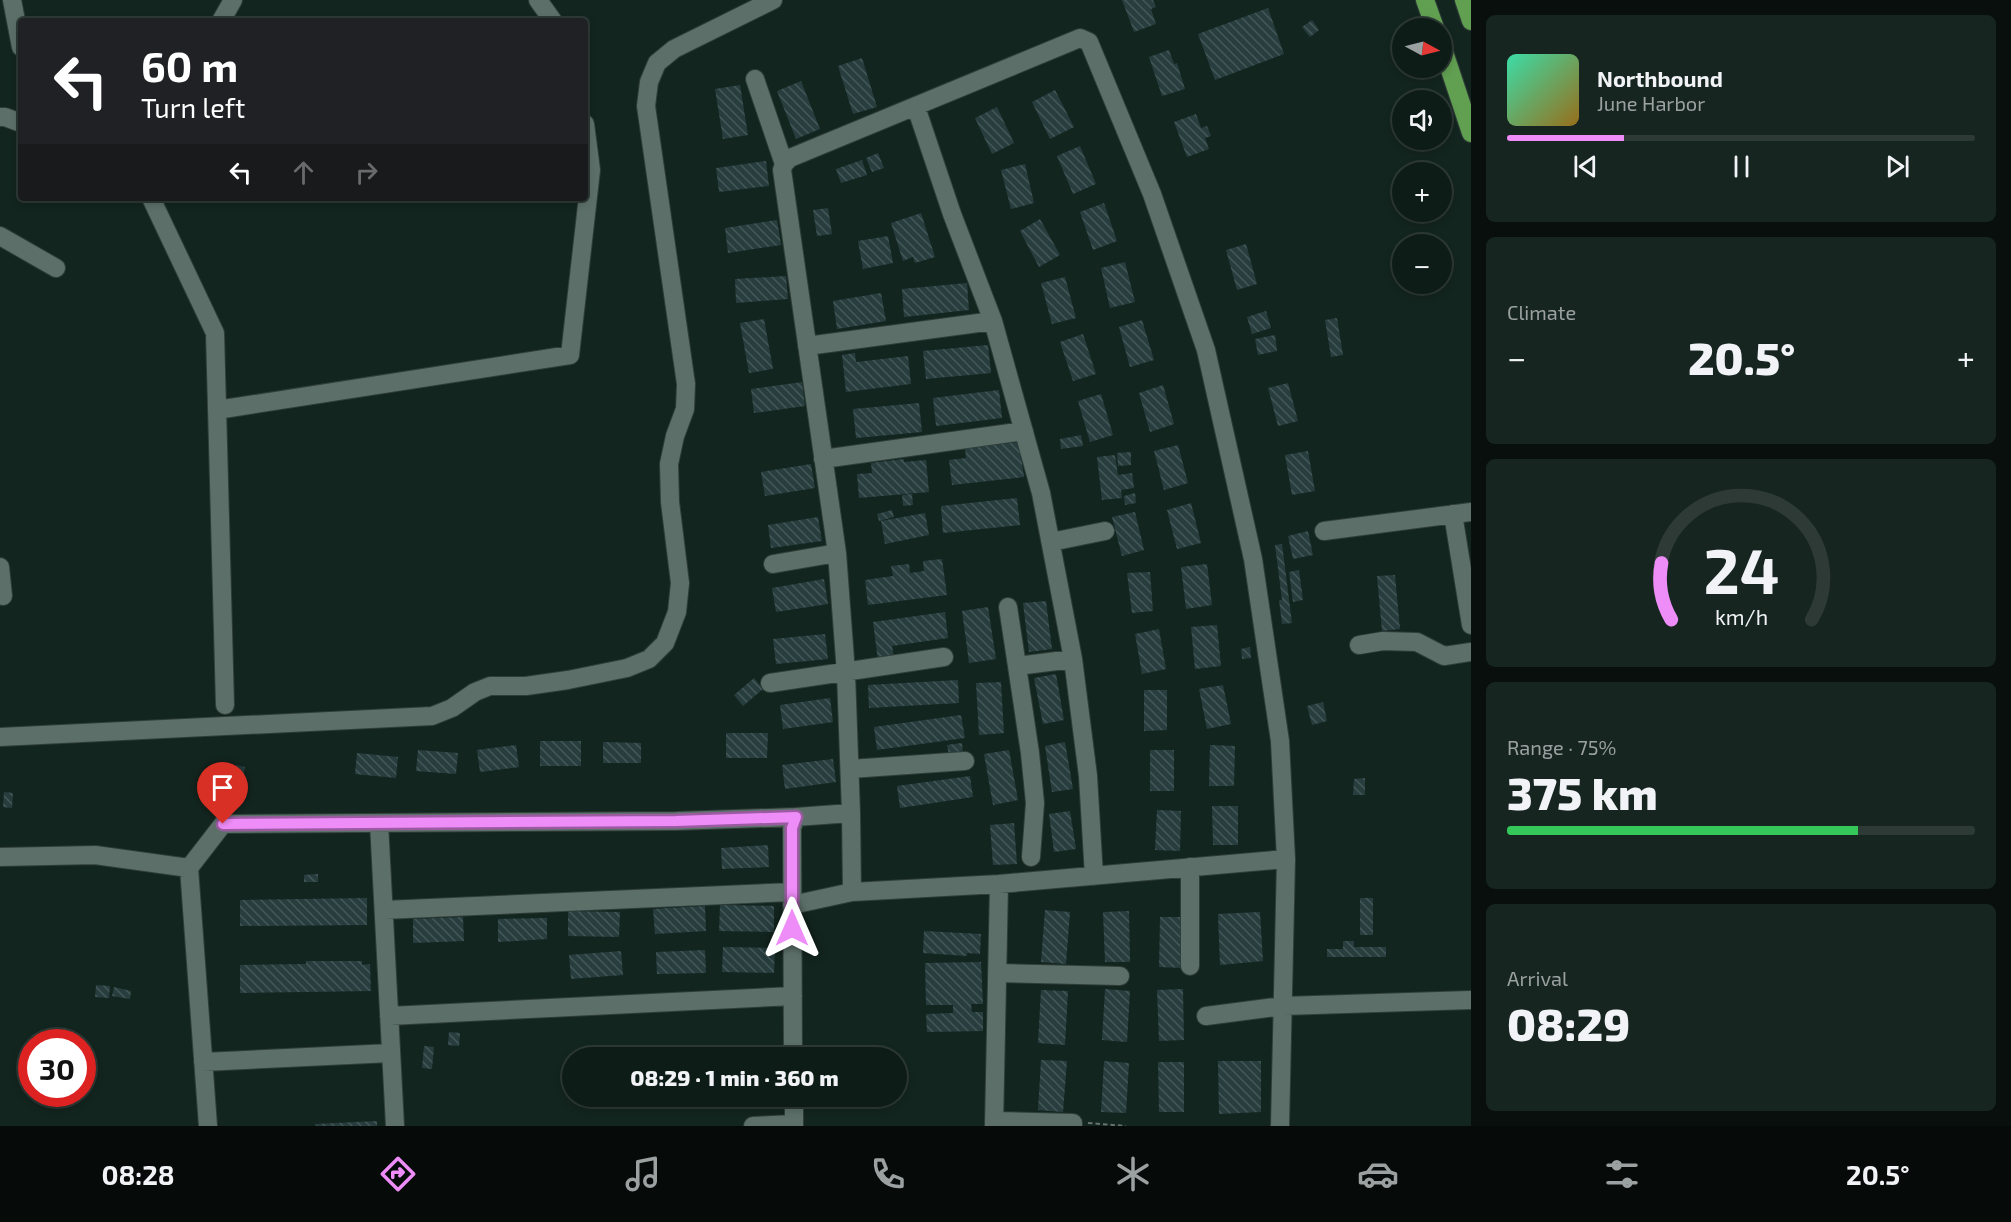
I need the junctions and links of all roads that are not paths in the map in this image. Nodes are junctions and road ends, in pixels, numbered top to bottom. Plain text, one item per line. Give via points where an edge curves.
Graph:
1 (12, 0) edge
2 (233, 0) edge
3 (538, 0) edge
4 (773, 0) edge
5 (1425, 0) edge
6 (1464, 0) edge
7 (223, 18) edge
8 (551, 18) edge
9 (1431, 18) edge
10 (1471, 21) edge
11 (18, 31) edge
12 (1452, 76) edge
13 (755, 79) dead end
14 (916, 107) junction
15 (0, 117) edge
16 (18, 122) edge
17 (1471, 133) edge
18 (588, 147) edge
19 (784, 164) junction
20 (588, 196) edge
21 (152, 201) edge
22 (587, 201) edge
23 (0, 236) edge
24 (56, 268) dead end
25 (993, 321) junction
26 (807, 346) junction
27 (217, 410) junction
28 (1024, 431) junction
29 (823, 459) junction
30 (1462, 513) edge
31 (1105, 531) dead end
32 (1324, 531) dead end
33 (1050, 542) junction
34 (837, 553) junction
35 (773, 564) dead end
36 (0, 567) edge
37 (3, 596) dead end
38 (1008, 606) dead end
39 (1471, 625) edge
40 (1359, 645) dead end
41 (1471, 652) edge
42 (944, 657) dead end
43 (1073, 659) junction
44 (1017, 666) junction
45 (846, 673) junction
46 (770, 683) dead end
47 (225, 705) dead end
48 (0, 737) edge
49 (964, 760) dead end
50 (850, 768) junction
51 (851, 813) junction
52 (796, 817) junction
53 (379, 823) junction
54 (0, 857) edge
55 (1031, 857) dead end
56 (1286, 859) junction
57 (1190, 867) junction
58 (189, 868) junction
59 (1094, 876) junction
60 (999, 884) junction
61 (852, 892) junction
62 (792, 899) junction
63 (384, 910) junction
64 (1190, 966) dead end
65 (997, 973) junction
66 (1120, 975) dead end
67 (793, 996) junction
68 (1471, 1000) edge
69 (1283, 1006) junction
70 (389, 1016) junction
71 (1206, 1016) dead end
72 (793, 1047) edge
73 (391, 1053) junction
74 (203, 1062) junction
75 (794, 1107) edge
76 (994, 1124) edge
77 (1073, 1124) edge
78 (794, 1125) edge
79 (208, 1126) edge
80 (395, 1126) edge
81 (753, 1126) edge
82 (1280, 1126) edge

1 - 11 street
2 - 7 street
3 - 8 street
4 - 48 street via 674,49 657,63 649,82 646,106 686,384 685,409 669,464 680,583 677,612 665,643 649,659 627,668 568,680 490,686 432,716
5 - 9 highway
6 - 10 highway
12 - 17 highway
13 - 19 street
14 - 19 street via 789,158
14 - 25 street
14 - 56 street via 1080,39 1089,42 1152,195 1206,350 1255,570 1280,741
15 - 16 street
18 - 20 street
19 - 26 street
21 - 27 street via 215,333
22 - 27 street via 570,355
23 - 24 street
25 - 26 street
25 - 28 street
26 - 29 street
27 - 47 street
28 - 29 street
28 - 33 street
29 - 34 street
30 - 32 street
30 - 39 street
31 - 33 street
33 - 43 street
34 - 35 street
34 - 45 street
36 - 37 street
38 - 44 street
40 - 41 street via 1418,642 1444,656
42 - 45 street
43 - 44 street
43 - 59 street via 1088,776
44 - 55 street via 1035,803
45 - 46 street
45 - 50 street
49 - 50 street
50 - 51 street
51 - 52 street
51 - 61 street
52 - 53 street
52 - 62 street via 792,828
53 - 58 street via 223,824
53 - 63 street
54 - 58 street via 95,855
56 - 57 street
56 - 69 street
57 - 59 street
57 - 64 street
58 - 74 street
59 - 60 street
60 - 61 street
60 - 65 street
61 - 62 street
62 - 63 street
62 - 67 street
63 - 70 street
65 - 66 street
65 - 76 street
67 - 70 street
67 - 72 street
68 - 69 street
69 - 71 street
69 - 82 street
70 - 73 street
73 - 74 street
73 - 80 street
74 - 79 street
75 - 78 street
76 - 77 street
78 - 81 street

